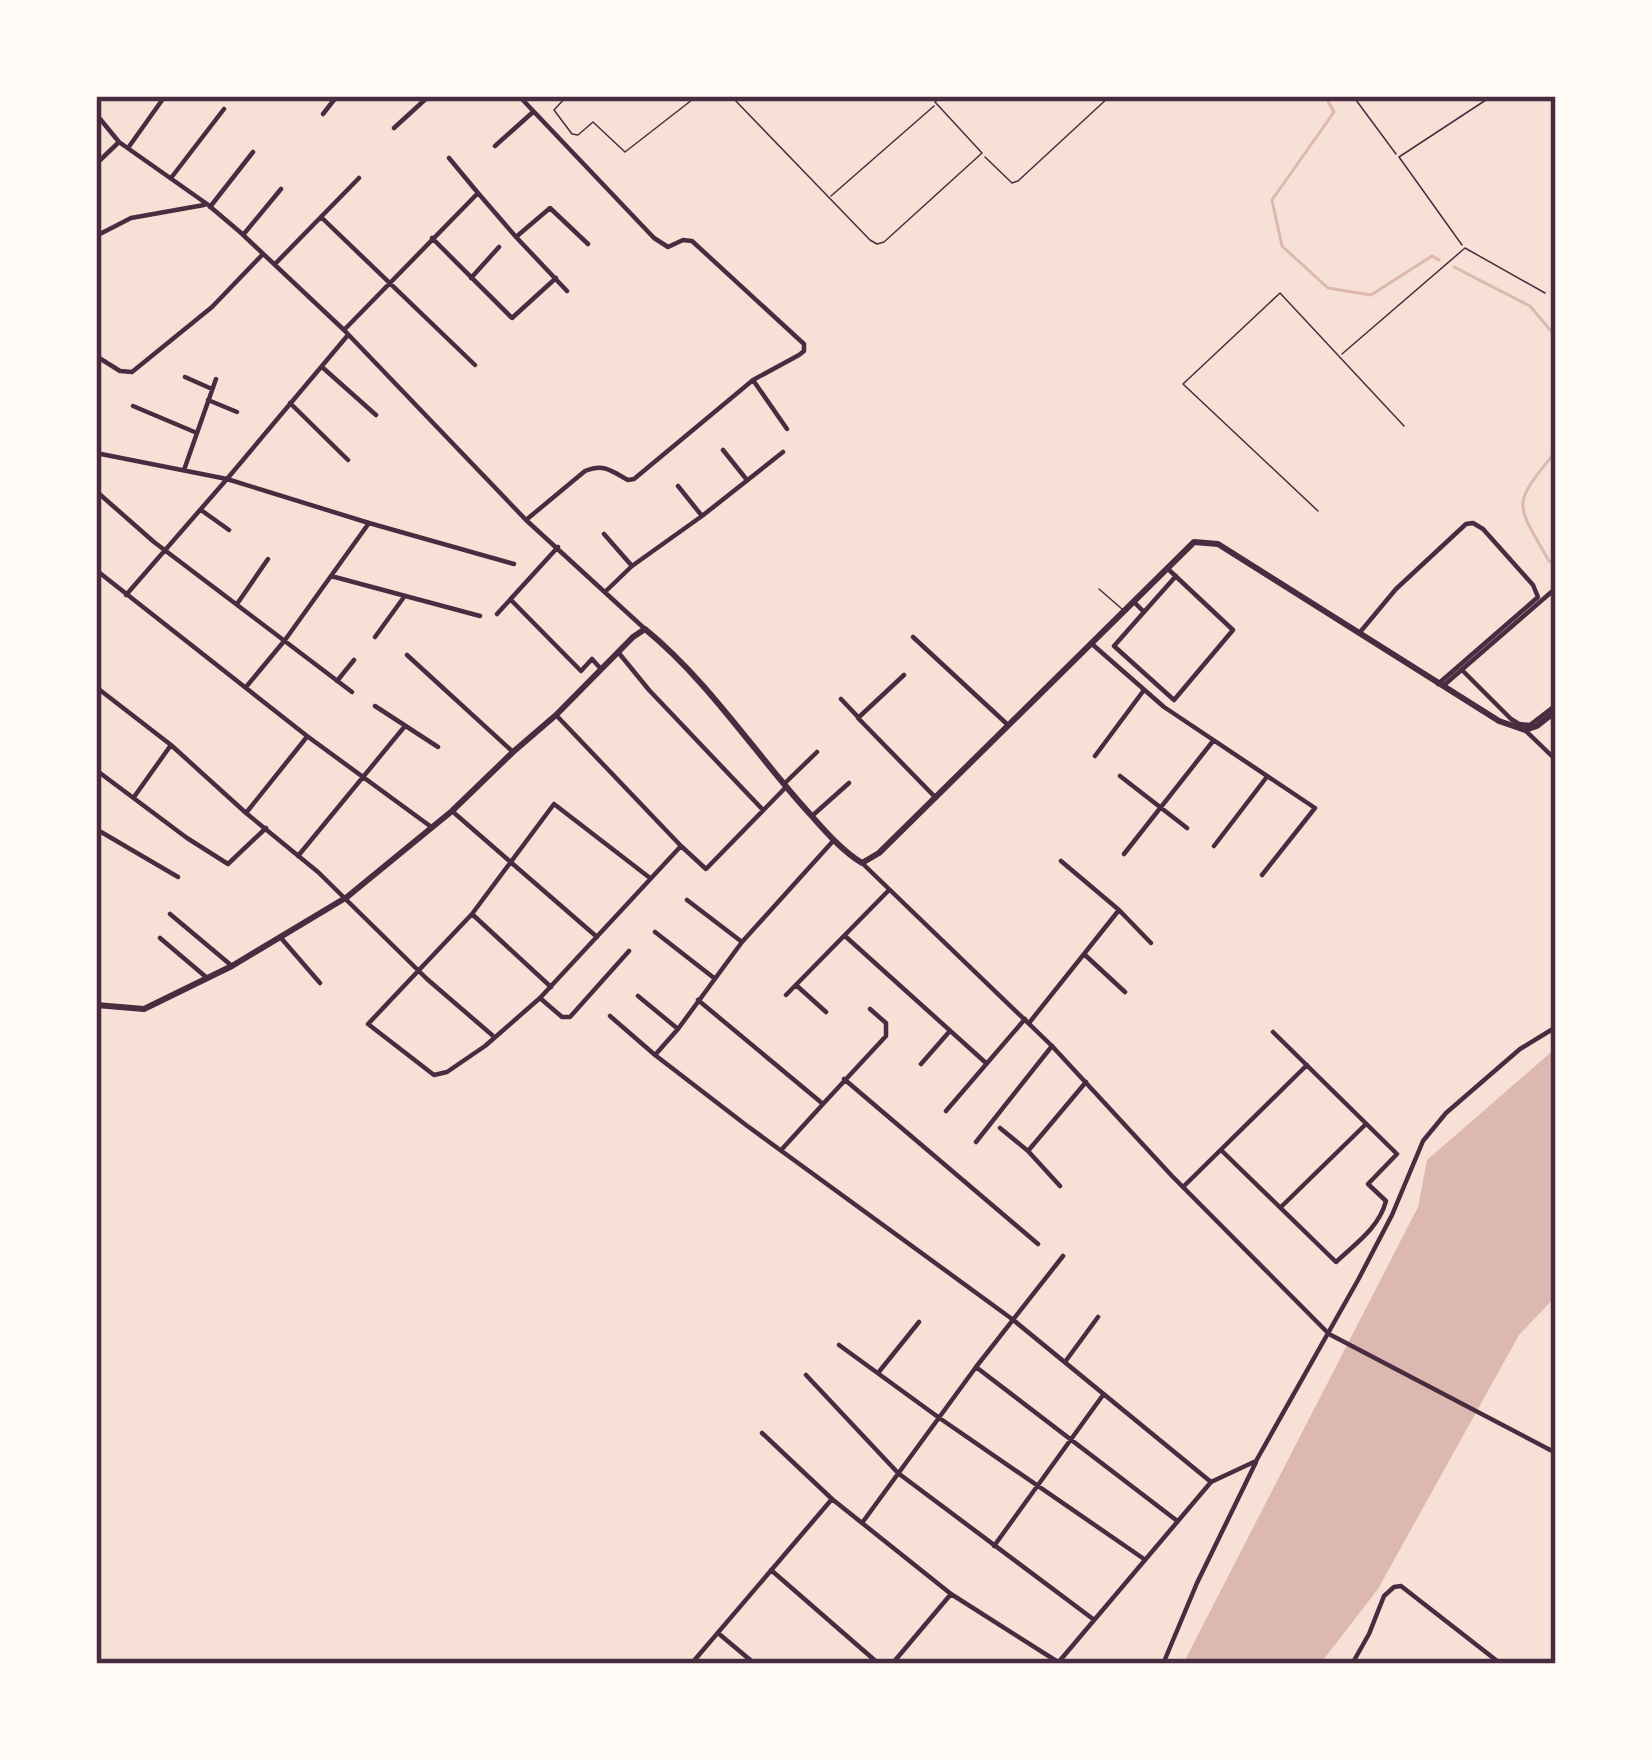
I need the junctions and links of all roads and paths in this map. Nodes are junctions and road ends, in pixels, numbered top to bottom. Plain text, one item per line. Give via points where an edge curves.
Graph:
1 (165, 96) edge
2 (337, 96) edge
3 (429, 96) edge
4 (519, 96) edge
5 (567, 96) edge
6 (698, 96) edge
7 (731, 96) edge
8 (942, 96) edge
9 (1110, 96) edge
10 (1353, 96) edge
11 (1480, 96) edge
12 (1492, 96) edge
13 (1484, 101) junction
14 (936, 103) junction
15 (224, 109) dead end
16 (533, 112) junction
17 (96, 114) edge
18 (323, 114) dead end
19 (394, 128) dead end
20 (119, 142) junction
21 (495, 146) dead end
22 (128, 148) junction
23 (253, 152) dead end
24 (982, 154) junction
25 (1399, 157) junction
26 (449, 158) dead end
27 (96, 164) edge
28 (171, 178) junction
29 (358, 178) dead end
30 (281, 189) dead end
31 (478, 193) junction
32 (830, 196) junction
33 (208, 206) junction
34 (321, 217) junction
35 (243, 235) junction
36 (96, 236) edge
37 (517, 237) junction
38 (432, 238) junction
39 (588, 244) dead end
40 (500, 247) dead end
41 (1465, 248) junction
42 (263, 254) junction
43 (274, 265) junction
44 (471, 278) junction
45 (556, 278) junction
46 (388, 282) junction
47 (567, 291) dead end
48 (1545, 293) dead end
49 (346, 333) junction
50 (96, 356) edge
51 (1339, 356) junction
52 (475, 365) dead end
53 (322, 366) junction
54 (185, 377) dead end
55 (216, 379) dead end
56 (754, 380) junction
57 (212, 389) junction
58 (208, 400) junction
59 (290, 403) junction
60 (133, 406) dead end
61 (237, 412) dead end
62 (376, 415) dead end
63 (1404, 426) dead end
64 (787, 429) dead end
65 (196, 433) junction
66 (723, 450) dead end
67 (783, 452) dead end
68 (96, 453) edge
69 (348, 460) dead end
70 (184, 471) junction
71 (227, 479) junction
72 (747, 480) junction
73 (678, 486) dead end
74 (96, 491) edge
75 (200, 510) junction
76 (1318, 511) dead end
77 (702, 516) junction
78 (526, 520) junction
79 (369, 524) junction
80 (229, 530) dead end
81 (604, 534) dead end
82 (559, 547) junction
83 (166, 550) junction
84 (268, 560) dead end
85 (514, 564) dead end
86 (632, 566) junction
87 (1168, 569) junction
88 (96, 570) edge
89 (331, 576) junction
90 (1176, 576) junction
91 (1556, 588) edge
92 (1099, 589) dead end
93 (606, 591) junction
94 (126, 595) junction
95 (404, 596) junction
96 (511, 600) junction
97 (1134, 602) junction
98 (237, 604) junction
99 (1125, 611) junction
100 (1144, 612) junction
101 (497, 614) dead end
102 (480, 616) dead end
103 (646, 629) junction
104 (1358, 634) junction
105 (375, 637) dead end
106 (913, 637) dead end
107 (285, 640) junction
108 (1092, 644) junction
109 (618, 652) junction
110 (407, 655) dead end
111 (354, 660) dead end
112 (601, 669) junction
113 (1462, 670) junction
114 (904, 675) dead end
115 (338, 681) junction
116 (1440, 685) junction
117 (96, 687) edge
118 (246, 688) junction
119 (1144, 689) junction
120 (352, 692) dead end
121 (841, 699) dead end
122 (375, 706) dead end
123 (1556, 708) edge
124 (556, 716) junction
125 (859, 718) junction
126 (1008, 725) junction
127 (405, 726) junction
128 (1525, 730) junction
129 (307, 736) junction
130 (1213, 741) junction
131 (172, 745) junction
132 (438, 747) dead end
133 (513, 752) junction
134 (818, 752) dead end
135 (1095, 756) dead end
136 (1556, 760) edge
137 (96, 770) edge
138 (363, 776) junction
139 (1120, 776) dead end
140 (1266, 778) junction
141 (848, 783) dead end
142 (785, 785) junction
143 (134, 796) junction
144 (936, 798) junction
145 (1160, 807) junction
146 (452, 811) junction
147 (763, 811) junction
148 (246, 813) junction
149 (812, 816) junction
150 (431, 827) junction
151 (266, 828) junction
152 (1186, 828) dead end
153 (96, 829) edge
154 (834, 840) junction
155 (681, 846) junction
156 (1214, 846) dead end
157 (1124, 854) dead end
158 (298, 856) junction
159 (511, 860) junction
160 (1061, 861) dead end
161 (862, 863) junction
162 (1262, 875) dead end
163 (178, 877) dead end
164 (650, 878) junction
165 (889, 890) junction
166 (347, 898) junction
167 (687, 900) dead end
168 (1119, 910) junction
169 (170, 914) dead end
170 (472, 914) junction
171 (655, 932) dead end
172 (845, 936) junction
173 (160, 938) dead end
174 (281, 938) junction
175 (597, 938) junction
176 (742, 942) junction
177 (1151, 943) dead end
178 (629, 951) dead end
179 (1084, 954) junction
180 (232, 965) junction
181 (418, 970) junction
182 (206, 977) junction
183 (713, 979) junction
184 (320, 983) dead end
185 (796, 985) junction
186 (551, 987) junction
187 (1125, 992) dead end
188 (787, 994) dead end
189 (638, 996) dead end
190 (540, 998) junction
191 (698, 1000) junction
192 (96, 1005) edge
193 (870, 1009) dead end
194 (826, 1012) dead end
195 (610, 1016) dead end
196 (1026, 1021) junction
197 (1556, 1027) edge
198 (678, 1029) junction
199 (949, 1032) junction
200 (1273, 1032) dead end
201 (493, 1036) junction
202 (1052, 1046) junction
203 (655, 1055) junction
204 (986, 1063) junction
205 (921, 1064) dead end
206 (1306, 1065) junction
207 (844, 1079) junction
208 (1086, 1082) junction
209 (823, 1104) junction
210 (946, 1111) dead end
211 (1366, 1124) junction
212 (1000, 1128) dead end
213 (976, 1142) dead end
214 (781, 1150) junction
215 (1221, 1150) junction
216 (1028, 1151) junction
217 (1060, 1186) dead end
218 (1183, 1187) junction
219 (1281, 1208) junction
220 (1037, 1244) dead end
221 (1063, 1256) dead end
222 (1097, 1316) dead end
223 (1012, 1319) junction
224 (919, 1322) dead end
225 (1329, 1334) junction
226 (839, 1345) dead end
227 (1065, 1362) junction
228 (976, 1367) junction
229 (878, 1373) junction
230 (806, 1375) dead end
231 (1103, 1395) junction
232 (938, 1417) junction
233 (762, 1433) dead end
234 (1071, 1440) junction
235 (1556, 1454) edge
236 (1256, 1461) junction
237 (898, 1473) junction
238 (1211, 1482) junction
239 (1037, 1485) junction
240 (832, 1499) junction
241 (1178, 1522) junction
242 (862, 1523) junction
243 (994, 1546) junction
244 (1146, 1560) junction
245 (771, 1570) junction
246 (951, 1594) junction
247 (1094, 1620) junction
248 (718, 1633) junction
249 (692, 1663) edge
250 (1058, 1663) edge
251 (755, 1664) edge
252 (879, 1664) edge
253 (892, 1664) edge
254 (1163, 1664) edge
255 (1352, 1664) edge
256 (1501, 1664) edge

1 - 22 street
2 - 18 street
3 - 19 street
4 - 16 street
5 - 6 lane via 554,110 572,134 592,122 625,152
7 - 32 lane
8 - 14 lane
9 - 24 lane via 1018,181 1006,180
10 - 25 lane
11 - 13 lane
12 - 13 lane
13 - 25 lane
14 - 24 lane
14 - 32 lane
15 - 28 street
16 - 21 street
16 - 56 street via 654,238 668,247 692,241 804,344
17 - 20 street
20 - 22 street
20 - 27 street
22 - 28 street
23 - 33 street
24 - 32 lane via 877,244
25 - 41 lane
26 - 31 street
28 - 33 street
29 - 34 street
30 - 35 street
31 - 37 street
31 - 38 street
33 - 35 street
33 - 36 street via 131,218
34 - 43 street
34 - 46 street
35 - 42 street
37 - 39 street via 550,208
37 - 45 street
38 - 44 street
38 - 46 street
40 - 44 street
41 - 48 lane
41 - 51 lane
42 - 43 street
42 - 50 street via 132,372
43 - 49 street
44 - 45 street via 512,317
45 - 47 street
46 - 49 street
46 - 52 street
49 - 53 street
49 - 78 street
51 - 63 lane
51 - 76 lane via 1280,293 1183,384
53 - 59 street
53 - 62 street
54 - 57 street
55 - 57 street
56 - 64 street
56 - 78 street via 634,479 596,466
57 - 58 street
58 - 61 street
58 - 65 street
59 - 69 street
59 - 71 street
60 - 65 street
65 - 70 street
66 - 72 street
67 - 72 street
68 - 70 street
70 - 71 street
71 - 75 street
71 - 79 street
72 - 77 street
73 - 77 street
74 - 83 street
75 - 80 street
75 - 83 street
77 - 86 street
78 - 82 street
79 - 85 street
79 - 89 street
81 - 86 street
82 - 93 street
82 - 96 street
83 - 94 street
83 - 98 street
84 - 98 street
86 - 93 street
87 - 90 street
87 - 97 main road
87 - 104 main road via 1194,542 1218,544
88 - 94 street
89 - 95 street
89 - 107 street
90 - 100 street
90 - 100 street via 1233,630 1174,700 1114,646
91 - 113 street
92 - 99 lane
93 - 103 street
94 - 118 street
95 - 102 street
95 - 105 street
96 - 101 street
96 - 112 street via 581,670 592,658
97 - 99 main road
97 - 100 street
98 - 107 street
99 - 108 main road
103 - 109 main road
103 - 142 main road
104 - 116 main road
104 - 116 street via 1466,524 1483,529 1538,597
106 - 126 street
107 - 115 street
107 - 118 street
108 - 119 street
108 - 126 main road
109 - 112 main road
109 - 147 street
110 - 133 street
111 - 115 street
112 - 124 main road
113 - 116 street
113 - 123 street via 1520,724
114 - 125 street
115 - 120 street
116 - 128 main road
117 - 131 street
118 - 129 street
119 - 130 street
119 - 135 street
121 - 125 street
122 - 127 street
123 - 128 main road
124 - 133 main road
124 - 155 street
125 - 144 street
126 - 144 main road
127 - 132 street
127 - 138 street
128 - 136 street
129 - 138 street
129 - 148 street
130 - 140 street
130 - 145 street
131 - 143 street
131 - 148 street
133 - 146 main road
134 - 142 street
137 - 143 street
138 - 150 street
138 - 158 street
139 - 145 street
140 - 156 street
140 - 162 street via 1315,808
141 - 149 street
142 - 147 street
142 - 149 main road
143 - 151 street via 228,864
144 - 161 main road
145 - 152 street
145 - 157 street
146 - 150 main road
146 - 159 street
147 - 155 street via 706,869
148 - 151 street
149 - 154 main road
150 - 166 main road
151 - 158 street
153 - 163 street
154 - 161 main road
154 - 176 street
155 - 164 street
158 - 166 street
159 - 164 street via 554,804
159 - 170 street
159 - 175 street
160 - 168 street
161 - 165 street
164 - 175 street
165 - 172 street
165 - 196 street
166 - 174 main road
166 - 181 street
167 - 176 street
168 - 177 street
168 - 179 street
169 - 180 street
170 - 181 street
170 - 186 street
171 - 183 street
172 - 185 street
172 - 199 street
173 - 182 street
174 - 180 main road
174 - 184 street
175 - 186 street
176 - 183 street
178 - 190 street via 570,1017
179 - 187 street
179 - 196 street
180 - 182 main road
181 - 201 street
181 - 201 street via 368,1024 434,1075
182 - 192 main road via 144,1009
183 - 191 street
185 - 188 street
185 - 194 street
186 - 190 street
189 - 198 street
190 - 201 street
191 - 198 street
191 - 209 street
193 - 207 street via 886,1023 886,1036
195 - 203 street
196 - 202 street
196 - 204 street
197 - 225 street via 1520,1049 1423,1141
198 - 203 street
199 - 204 street
199 - 205 street
200 - 206 street
202 - 208 street
202 - 213 street
203 - 214 street
204 - 210 street
206 - 211 street
206 - 215 street
207 - 209 street
207 - 220 street
208 - 216 street
208 - 218 street
209 - 214 street
211 - 219 street
211 - 219 street via 1397,1154 1368,1184 1386,1201 1379,1221 1336,1262
212 - 216 street
214 - 223 street
215 - 218 street
215 - 219 street
216 - 217 street
218 - 225 street
221 - 223 street
222 - 227 street
223 - 227 street
223 - 228 street
224 - 229 street
225 - 235 street
225 - 236 street
226 - 229 street
227 - 231 street
228 - 232 street
228 - 234 street
229 - 232 street
230 - 237 street
231 - 234 street
231 - 238 street
232 - 237 street
232 - 239 street
233 - 240 street
234 - 239 street
234 - 241 street
236 - 238 street
236 - 254 street
237 - 242 street
237 - 243 street
238 - 241 street
239 - 243 street
239 - 244 street
240 - 242 street
240 - 245 street
241 - 244 street
242 - 246 street
243 - 247 street
244 - 247 street
245 - 248 street
245 - 252 street
246 - 250 street
246 - 253 street
247 - 250 street
248 - 249 street
248 - 251 street
255 - 256 street via 1384,1596 1401,1586

